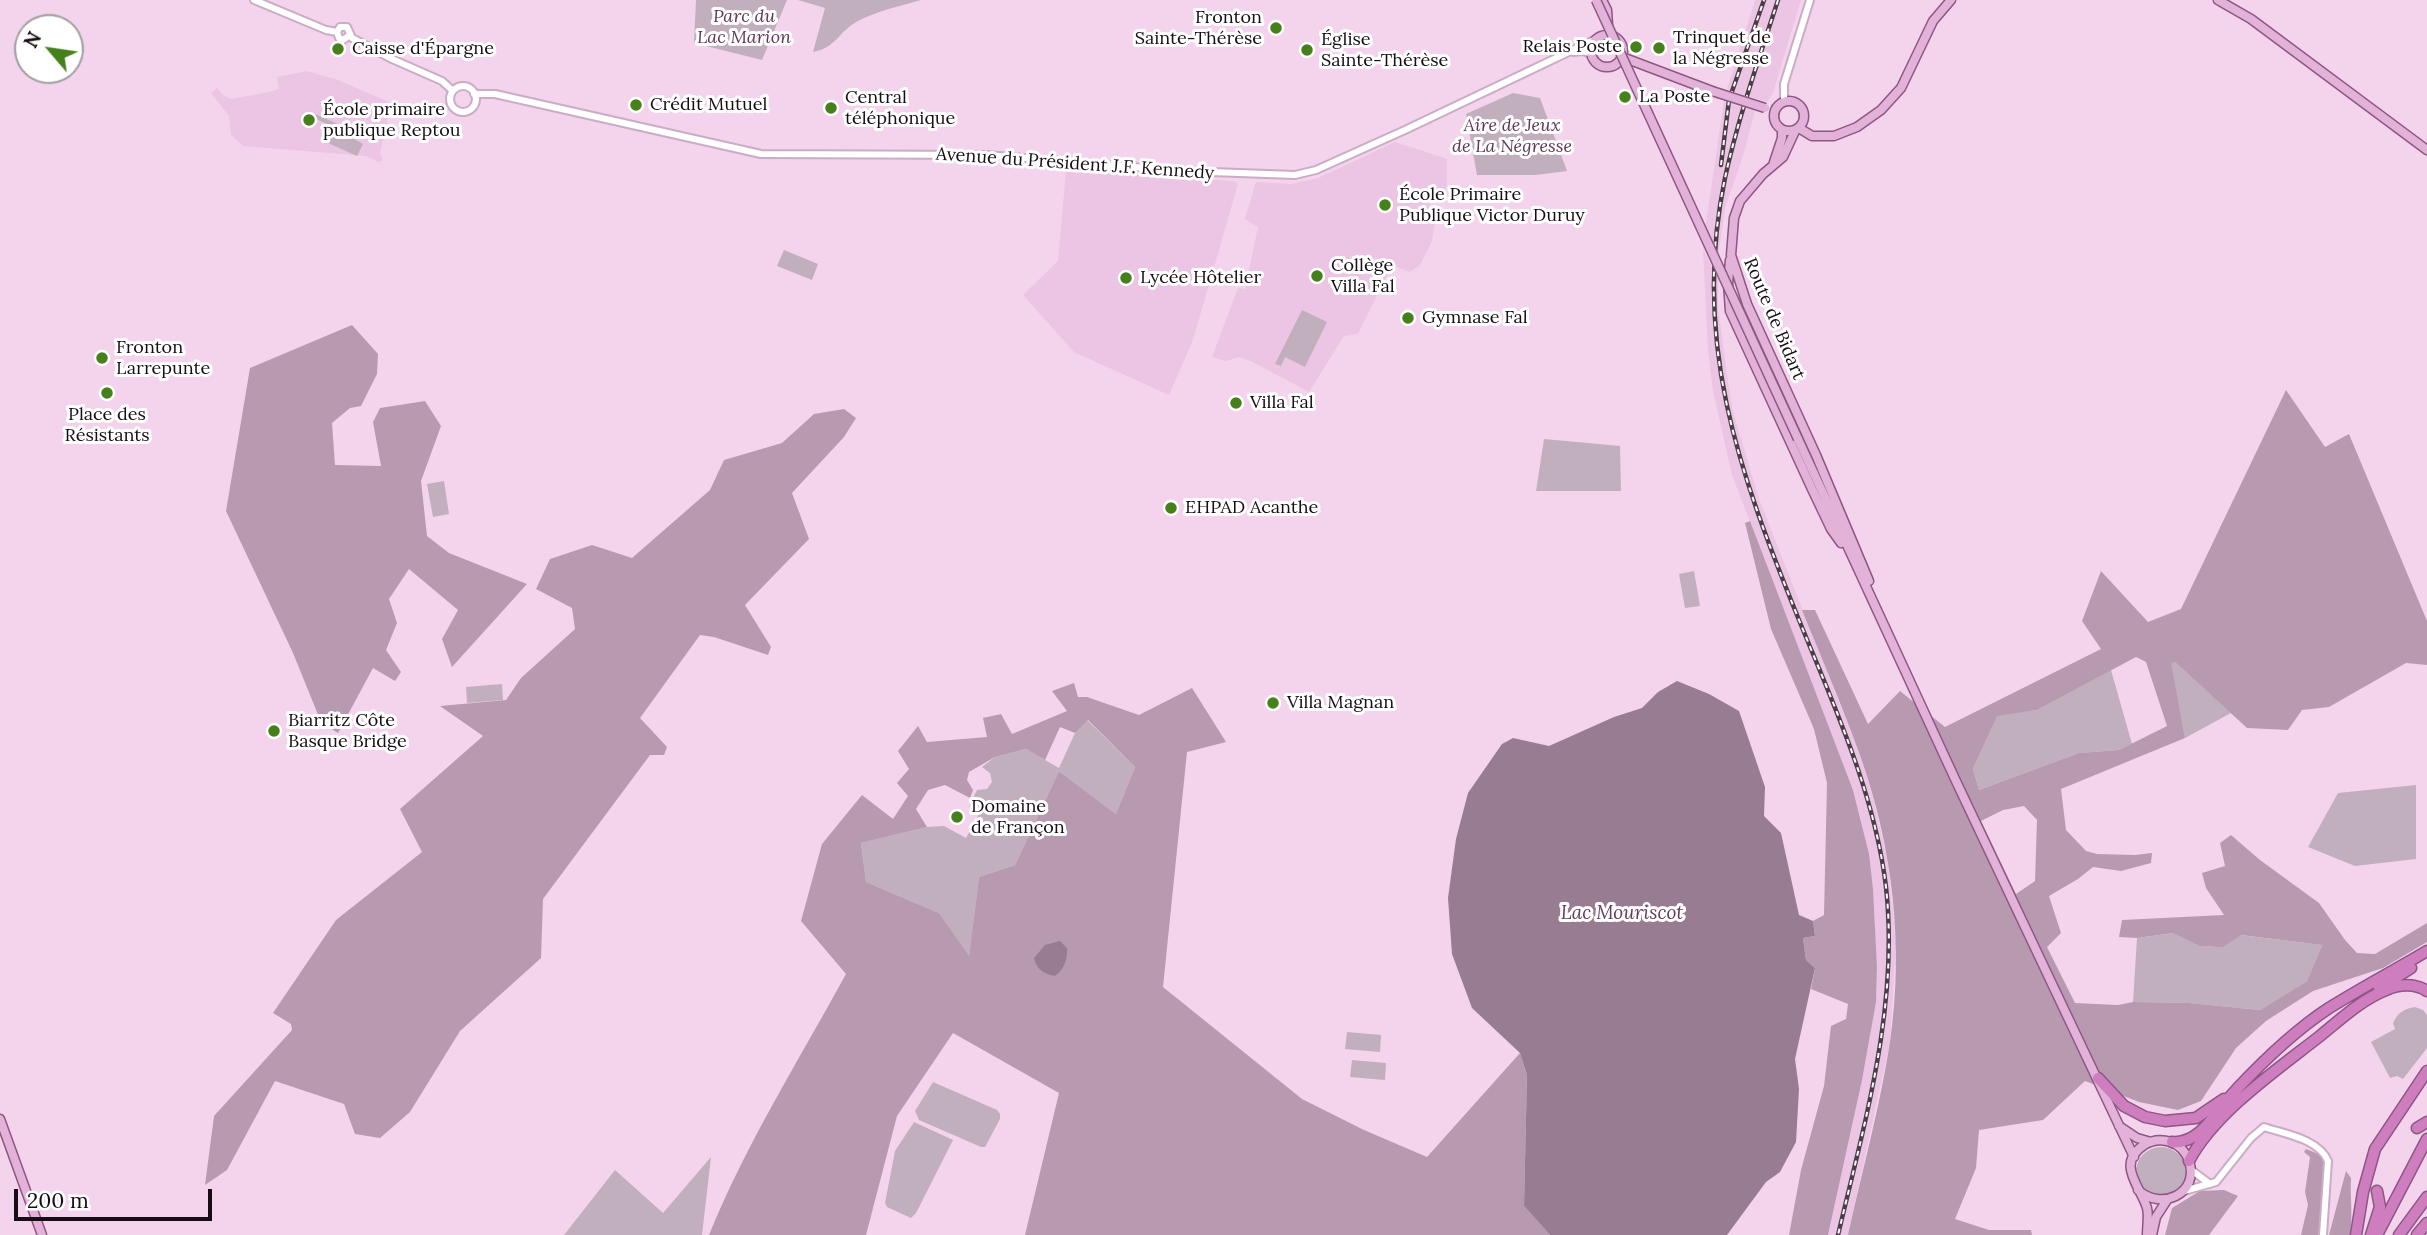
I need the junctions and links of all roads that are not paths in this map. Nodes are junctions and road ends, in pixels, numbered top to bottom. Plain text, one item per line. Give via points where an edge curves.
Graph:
1 (254, 0) edge
2 (1595, 0) edge
3 (1602, 0) edge
4 (1810, 0) edge
5 (1951, 0) edge
6 (2218, 0) edge
7 (1601, 37) junction
8 (1571, 52) junction
9 (1591, 54) junction
10 (1622, 57) junction
11 (453, 90) junction
12 (474, 94) junction
13 (1784, 102) junction
14 (1775, 111) junction
15 (1782, 130) junction
16 (1797, 130) junction
17 (2427, 150) edge
18 (1774, 162) junction
19 (1731, 255) junction
20 (1854, 562) junction
21 (1889, 633) junction
22 (2427, 951) edge
23 (2427, 958) edge
24 (2427, 991) edge
25 (2360, 1004) junction
26 (2427, 1071) edge
27 (2098, 1078) junction
28 (2233, 1093) junction
29 (0, 1119) edge
30 (2427, 1122) edge
31 (2119, 1126) junction
32 (2417, 1128) dead end
33 (2427, 1139) edge
34 (2151, 1142) junction
35 (2172, 1142) junction
36 (2134, 1157) junction
37 (2190, 1165) junction
38 (2210, 1184) junction
39 (2137, 1190) junction
40 (2377, 1191) dead end
41 (2181, 1192) junction
42 (2427, 1197) edge
43 (2166, 1200) junction
44 (2427, 1223) edge
45 (42, 1235) edge
46 (2150, 1235) edge
47 (2323, 1235) edge
48 (2356, 1235) edge
49 (2371, 1235) edge
50 (2377, 1235) edge
51 (2399, 1235) edge
52 (2417, 1235) edge

1 - 11 street via 337,32 342,40 350,35
2 - 7 main road via 1602,21
2 - 20 main road, bridge
3 - 7 main road via 1606,9
4 - 13 street via 1784,84
5 - 16 main road via 1933,21 1901,88 1881,110 1834,136 1812,136
6 - 17 main road
7 - 8 street, Avenue du Président J.F. Kennedy
7 - 9 main road
7 - 10 main road via 1617,37
8 - 9 street
8 - 12 street, Avenue du Président J.F. Kennedy via 1316,170 1295,175 986,155 761,153 495,94
9 - 10 main road via 1599,65 1608,67
10 - 14 main road, bridge
11 - 12 street via 465,87
11 - 12 street via 450,103 462,112 472,108
13 - 14 main road
13 - 16 main road via 1795,102 1803,109 1804,119
14 - 15 main road via 1776,124
15 - 16 main road
15 - 18 main road, Route de Bidart
16 - 18 main road, Route de Bidart via 1783,157
18 - 19 main road, Route de Bidart via 1737,206
19 - 20 main road via 1730,312 1831,529
19 - 21 main road, Route de Bidart via 1747,304 1816,455
20 - 21 main road
21 - 27 main road
22 - 28 highway via 2329,1008 2284,1042
23 - 25 highway
24 - 25 highway via 2405,984
25 - 37 highway via 2241,1100 2198,1144
26 - 48 highway via 2375,1149
27 - 28 highway via 2124,1106 2165,1121 2196,1118
27 - 31 main road
28 - 35 highway via 2192,1138
29 - 45 main road
30 - 32 highway
31 - 34 main road
31 - 36 main road
33 - 50 highway
34 - 35 main road
34 - 36 main road
35 - 37 main road
36 - 39 main road via 2131,1174
37 - 38 street
37 - 41 main road
38 - 41 street
38 - 47 street via 2264,1127 2315,1145 2328,1161
39 - 43 main road via 2151,1199
39 - 46 main road via 2148,1211
40 - 49 highway via 2380,1207
41 - 43 main road
42 - 51 highway
43 - 46 main road
44 - 52 highway

